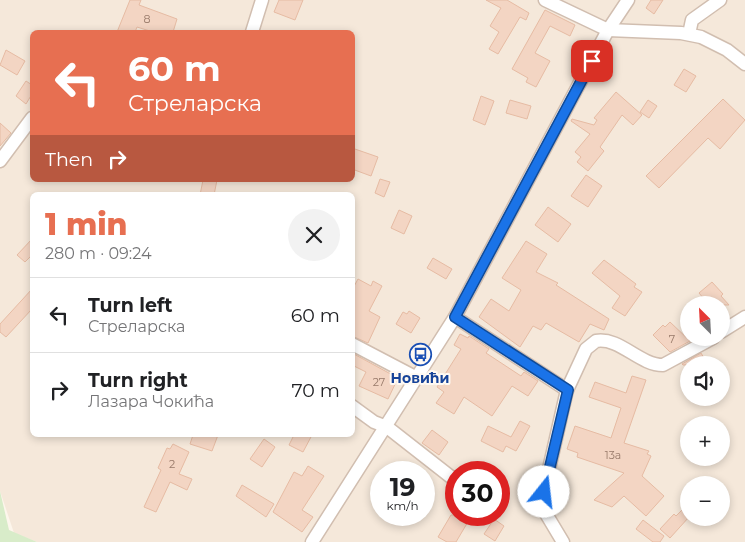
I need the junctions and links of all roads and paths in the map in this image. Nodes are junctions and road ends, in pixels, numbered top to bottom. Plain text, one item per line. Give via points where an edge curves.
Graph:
1 (262, 0) edge
2 (545, 0) edge
3 (628, 0) edge
4 (720, 0) edge
5 (253, 30) edge
6 (608, 30) junction
7 (689, 34) junction
8 (745, 64) edge
9 (30, 121) edge
10 (0, 161) edge
11 (455, 317) junction
12 (745, 317) edge
13 (730, 326) edge
14 (355, 346) edge
15 (699, 346) edge
16 (417, 378) junction
17 (568, 390) junction
18 (355, 408) edge
19 (387, 426) junction
20 (445, 472) edge
21 (312, 542) edge
22 (562, 542) edge

1 - 5 street
2 - 6 street
3 - 6 street
4 - 7 street via 692,20
6 - 7 street
6 - 11 street
7 - 8 street via 727,50
9 - 10 street
11 - 16 street
11 - 17 street
12 - 13 street
14 - 16 street
15 - 17 street via 663,366 606,341 596,341 586,349
16 - 19 street
17 - 22 street via 544,492 546,512
18 - 19 street via 369,420
19 - 20 street
19 - 21 street

